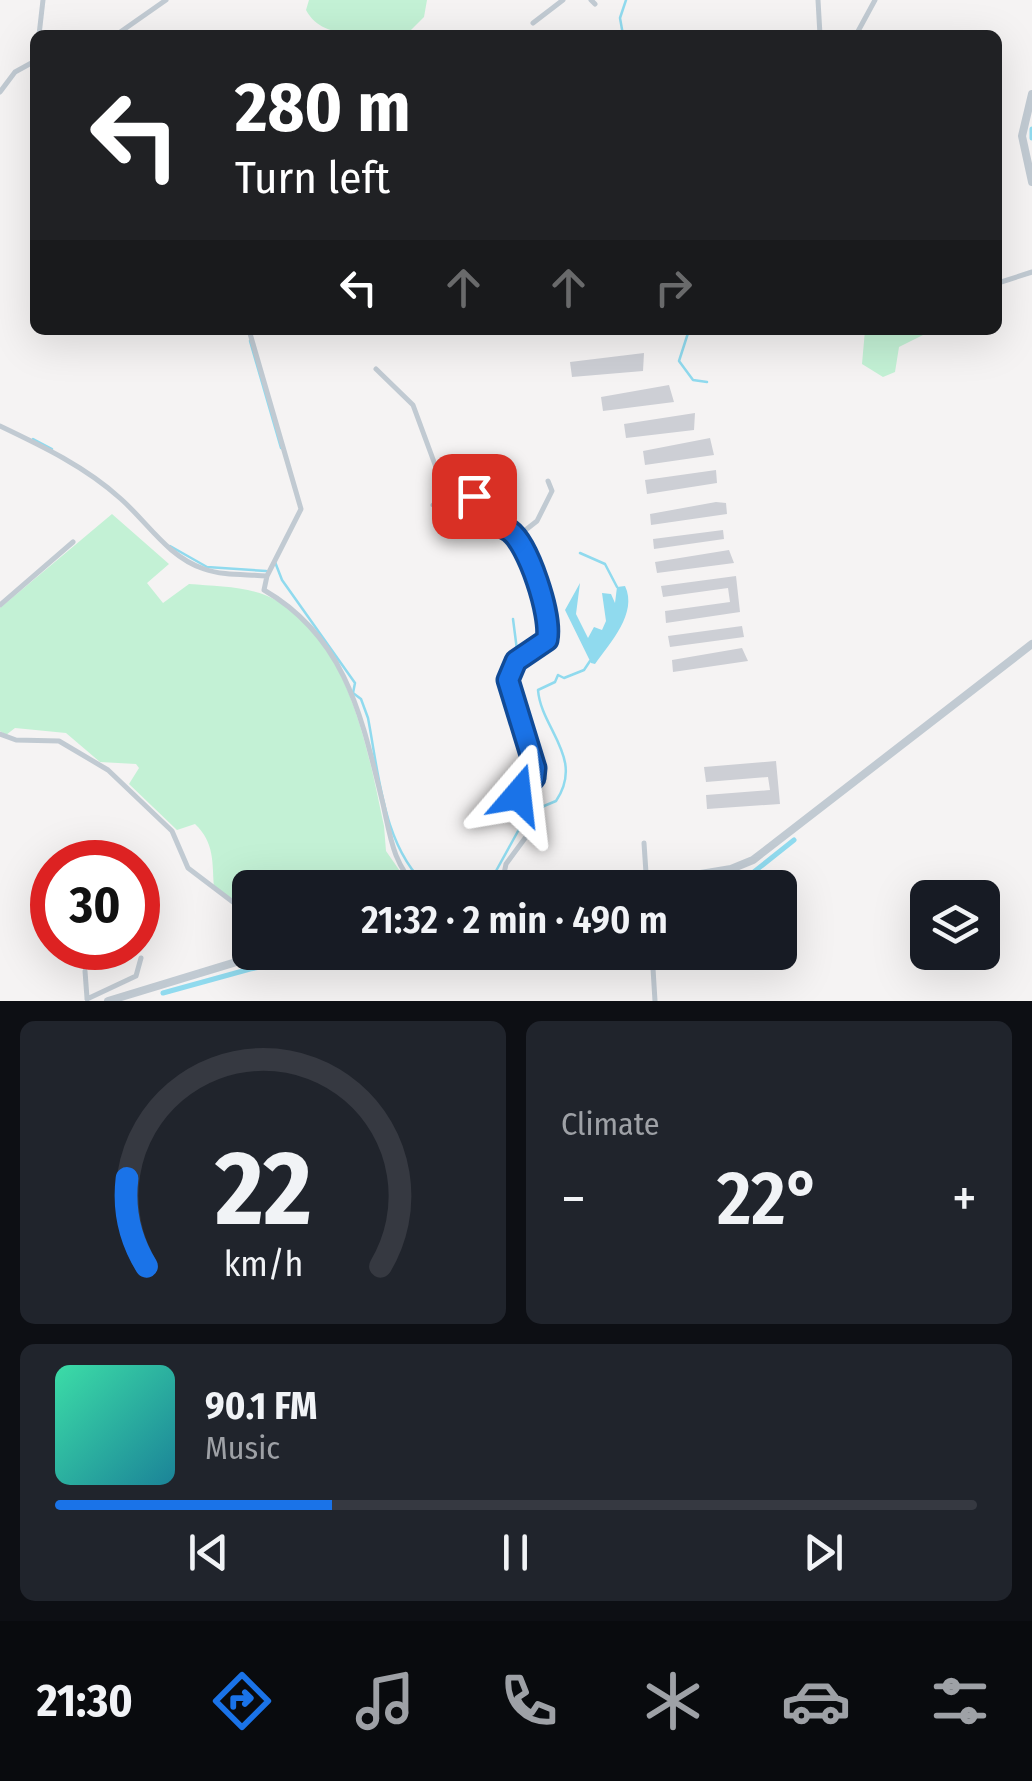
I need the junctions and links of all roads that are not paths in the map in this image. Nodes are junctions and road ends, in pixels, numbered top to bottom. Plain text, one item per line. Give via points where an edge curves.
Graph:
1 (43, 0) edge
2 (166, 0) edge
3 (563, 0) edge
4 (818, 0) edge
5 (875, 0) edge
6 (533, 23) dead end
7 (40, 30) edge
8 (123, 30) edge
9 (820, 30) edge
10 (859, 30) edge
11 (30, 64) edge
12 (0, 92) edge
13 (1032, 94) edge
14 (1032, 182) edge
15 (1032, 272) edge
16 (1002, 282) edge
17 (250, 335) edge
18 (376, 369) dead end
19 (0, 426) edge
20 (480, 476) dead end
21 (548, 481) dead end
22 (434, 505) dead end
23 (450, 508) junction
24 (485, 520) junction
25 (514, 532) junction
26 (74, 542) dead end
27 (266, 576) junction
28 (0, 605) edge
29 (1032, 644) edge
30 (0, 734) edge
31 (644, 843) dead end
32 (406, 870) edge
33 (505, 870) edge
34 (646, 870) edge
35 (725, 870) edge
36 (232, 901) edge
37 (232, 963) edge
38 (138, 970) edge
39 (653, 970) edge
40 (85, 971) dead end
41 (87, 1000) edge
42 (108, 1001) edge
43 (655, 1001) edge

1 - 7 street
2 - 8 street
3 - 6 street
4 - 9 street
5 - 10 street
11 - 12 street
13 - 14 street via 1022,136
15 - 16 street
17 - 27 street via 301,509
18 - 23 street via 413,405
19 - 27 street via 96,480 157,539 201,568
20 - 24 street via 473,506
21 - 25 street via 552,491 537,521
22 - 23 street
23 - 24 street
24 - 25 street
25 - 33 street via 540,582 549,631 544,643 513,665 508,680 535,768 518,798 531,830
26 - 28 street
27 - 32 street via 264,590 314,630 361,710 392,848
29 - 35 street via 753,860
30 - 36 street via 59,741 108,770 172,830 188,868
31 - 34 street
37 - 42 street
38 - 41 street
39 - 43 street
40 - 41 street

